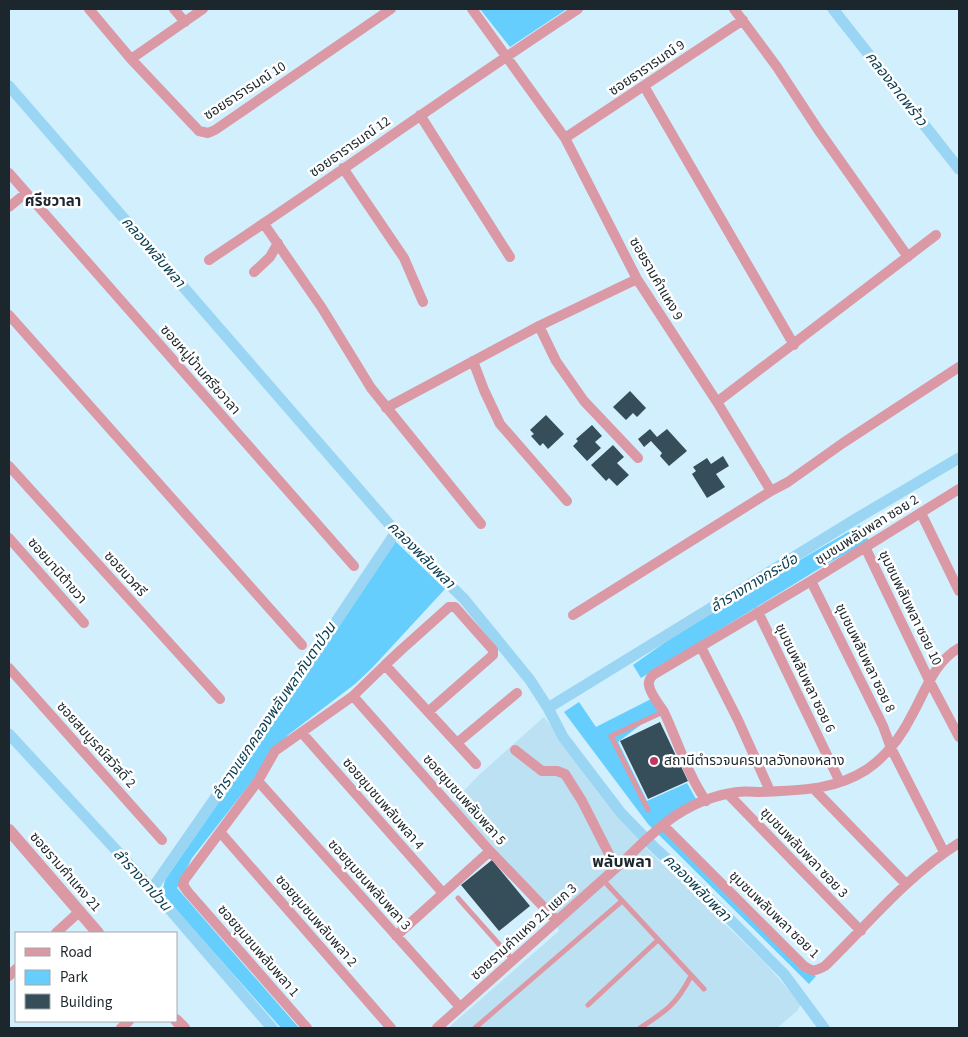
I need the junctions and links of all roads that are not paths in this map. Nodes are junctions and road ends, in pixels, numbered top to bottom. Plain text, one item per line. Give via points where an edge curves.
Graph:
1 (89, 9) edge
2 (174, 9) edge
3 (203, 9) edge
4 (391, 9) edge
5 (472, 9) edge
6 (578, 9) edge
7 (734, 9) edge
8 (743, 20) junction
9 (185, 22) junction
10 (506, 56) junction
11 (131, 59) junction
12 (644, 86) junction
13 (420, 116) junction
14 (565, 138) junction
15 (344, 168) junction
16 (9, 173) edge
17 (26, 193) junction
18 (9, 207) edge
19 (264, 224) junction
20 (936, 235) dead end
21 (278, 243) junction
22 (510, 257) dead end
23 (908, 257) junction
24 (209, 260) dead end
25 (254, 272) dead end
26 (637, 279) junction
27 (423, 302) dead end
28 (9, 315) edge
29 (539, 326) junction
30 (794, 345) junction
31 (473, 361) junction
32 (959, 367) edge
33 (717, 402) junction
34 (386, 408) junction
35 (638, 458) dead end
36 (9, 466) edge
37 (959, 489) edge
38 (771, 491) junction
39 (567, 501) dead end
40 (921, 513) junction
41 (482, 524) dead end
42 (9, 538) edge
43 (865, 547) junction
44 (354, 566) dead end
45 (811, 581) junction
46 (959, 591) edge
47 (758, 612) junction
48 (573, 615) dead end
49 (84, 623) dead end
50 (302, 645) dead end
51 (702, 647) junction
52 (959, 648) edge
53 (385, 665) junction
54 (9, 668) edge
55 (929, 680) junction
56 (517, 693) dead end
57 (353, 696) junction
58 (220, 699) dead end
59 (428, 712) junction
60 (663, 712) junction
61 (302, 733) junction
62 (959, 737) edge
63 (457, 743) junction
64 (891, 748) junction
65 (515, 750) dead end
66 (476, 764) dead end
67 (258, 781) junction
68 (840, 782) junction
69 (814, 789) junction
70 (770, 791) junction
71 (728, 794) junction
72 (706, 801) junction
73 (648, 810) dead end
74 (663, 825) junction
75 (9, 830) edge
76 (220, 832) junction
77 (162, 840) dead end
78 (959, 842) edge
79 (490, 851) junction
80 (944, 852) junction
81 (616, 868) junction
82 (602, 880) junction
83 (906, 884) junction
84 (442, 893) junction
85 (458, 898) dead end
86 (622, 901) junction
87 (79, 912) junction
88 (557, 921) junction
89 (861, 931) junction
90 (57, 932) edge
91 (97, 932) edge
92 (396, 936) junction
93 (658, 940) junction
94 (513, 960) junction
95 (691, 976) junction
96 (704, 989) dead end
97 (588, 1005) dead end
98 (460, 1007) junction
99 (307, 1028) edge
100 (391, 1028) edge
101 (437, 1028) edge
102 (475, 1028) edge
103 (640, 1028) edge

1 - 11 street, ซอยธารารมณ์ 10
2 - 9 street
3 - 9 street
4 - 11 street, ซอยธารารมณ์ 10 via 208,133 199,131
5 - 10 street, ซอยรามคำแหง 9
6 - 10 street, ซอยธารารมณ์ 12
7 - 8 street
8 - 12 street, ซอยธารารมณ์ 9
8 - 23 street
9 - 11 street
10 - 13 street, ซอยธารารมณ์ 12
10 - 14 street, ซอยรามคำแหง 9
12 - 14 street, ซอยธารารมณ์ 9
12 - 30 street
13 - 15 street, ซอยธารารมณ์ 12
13 - 22 street
14 - 26 street, ซอยรามคำแหง 9
15 - 19 street, ซอยธารารมณ์ 12
15 - 27 street via 404,258
16 - 17 street, ซอยหมู่บ้านศรีชวาลา
17 - 18 street
17 - 44 street, ซอยหมู่บ้านศรีชวาลา
19 - 21 street
19 - 24 street, ซอยธารารมณ์ 12
20 - 23 street
21 - 25 street via 270,257
21 - 34 street
23 - 30 street
26 - 29 street
26 - 33 street, ซอยรามคำแหง 9
28 - 50 street
29 - 31 street
29 - 35 street via 556,361 584,401
30 - 33 street
31 - 34 street
31 - 39 street via 500,424
32 - 38 street
33 - 38 street, ซอยรามคำแหง 9
34 - 41 street
36 - 58 street, ซอยนวศรี
37 - 40 street, ชุมชนพลับพลา ซอย 2
38 - 48 street
40 - 43 street, ชุมชนพลับพลา ซอย 2
40 - 46 street
42 - 49 street, ซอยมานิต้าขวา
43 - 45 street, ชุมชนพลับพลา ซอย 2
43 - 55 street, ชุมชนพลับพลา ซอย 10
45 - 47 street, ชุมชนพลับพลา ซอย 2
45 - 64 street, ชุมชนพลับพลา ซอย 8
47 - 51 street, ชุมชนพลับพลา ซอย 2
47 - 68 street, ชุมชนพลับพลา ซอย 6
51 - 60 street, ชุมชนพลับพลา ซอย 2 via 649,679 648,684
51 - 70 street
52 - 55 street, ซอยรามคำแหง 21 แยก 3 via 941,663
53 - 57 street
53 - 59 street
53 - 59 street via 449,607 455,607 493,650 493,655
54 - 77 street, ซอยสมบูรณ์สวัสดิ์ 2
55 - 62 street, ชุมชนพลับพลา ซอย 10
55 - 64 street, ซอยรามคำแหง 21 แยก 3 via 899,739
56 - 63 street
57 - 61 street
57 - 79 street, ซอยชุมชนพลับพลา 5
59 - 63 street
60 - 72 street, ชุมชนพลับพลา ซอย 2
60 - 73 lane via 611,736
61 - 67 street via 275,751
61 - 84 street, ซอยชุมชนพลับพลา 4
63 - 66 street
64 - 68 street, ซอยรามคำแหง 21 แยก 3 via 865,771
64 - 80 street, ชุมชนพลับพลา ซอย 8
65 - 81 street via 542,771 565,774
67 - 76 street
67 - 92 street, ซอยชุมชนพลับพลา 3
68 - 69 street, ซอยรามคำแหง 21 แยก 3
69 - 70 street, ซอยรามคำแหง 21 แยก 3
69 - 83 street
70 - 71 street, ซอยรามคำแหง 21 แยก 3
71 - 72 street, ซอยรามคำแหง 21 แยก 3
71 - 89 street, ชุมชนพลับพลา ซอย 3
72 - 74 street, ซอยรามคำแหง 21 แยก 3 via 680,811
74 - 81 street, ซอยรามคำแหง 21 แยก 3
74 - 89 street, ชุมชนพลับพลา ซอย 1 via 811,970 825,966
75 - 87 street, ซอยรามคำแหง 21
76 - 99 street, ซอยชุมชนพลับพลา 1 via 183,885
76 - 100 street, ซอยชุมชนพลับพลา 2
78 - 80 street, ชุมชนพลับพลา ซอย 1
79 - 84 street
79 - 88 street, ซอยชุมชนพลับพลา 5
80 - 83 street, ชุมชนพลับพลา ซอย 1
81 - 82 street, ซอยรามคำแหง 21 แยก 3
82 - 86 lane
82 - 88 street, ซอยรามคำแหง 21 แยก 3
83 - 89 street, ชุมชนพลับพลา ซอย 1
84 - 92 street
85 - 94 lane
86 - 93 lane
86 - 102 lane
87 - 90 street
87 - 91 street, ซอยรามคำแหง 21
88 - 94 street, ซอยรามคำแหง 21 แยก 3
92 - 98 street, ซอยชุมชนพลับพลา 3
93 - 95 lane
93 - 97 lane
94 - 98 street, ซอยรามคำแหง 21 แยก 3
95 - 96 lane
95 - 103 lane via 669,1009
98 - 101 street, ซอยรามคำแหง 21 แยก 3

